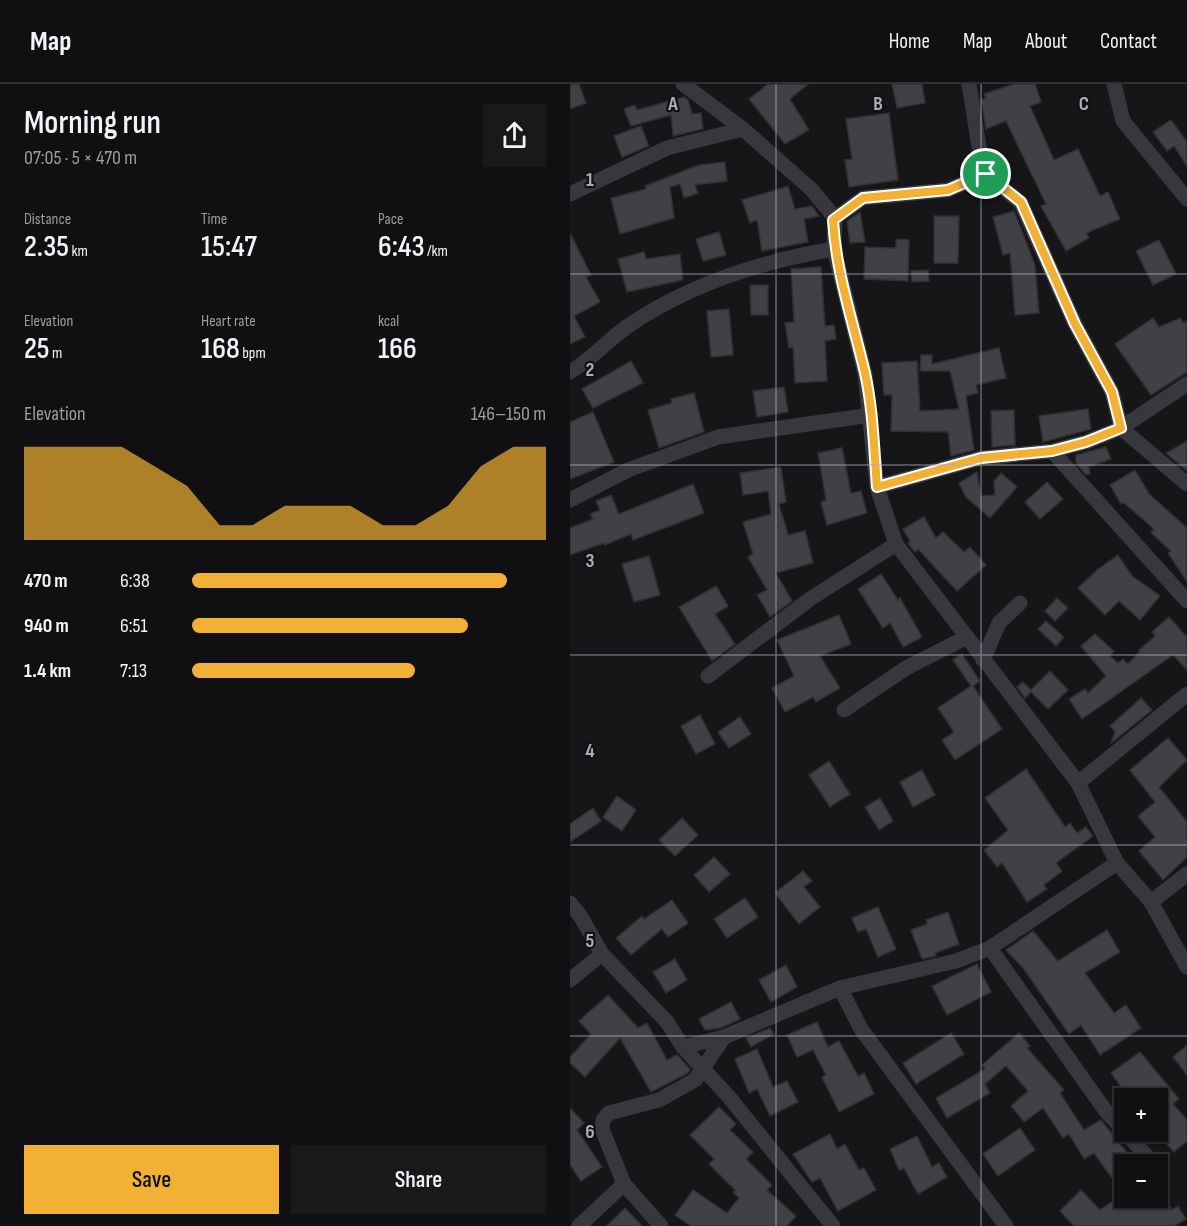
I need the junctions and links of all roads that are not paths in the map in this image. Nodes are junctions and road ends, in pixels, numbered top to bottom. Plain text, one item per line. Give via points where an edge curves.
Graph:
1 (683, 84) edge
2 (969, 84) edge
3 (1114, 84) edge
4 (743, 129) junction
5 (981, 166) junction
6 (570, 194) edge
7 (1187, 199) edge
8 (834, 218) junction
9 (834, 249) junction
10 (570, 372) edge
11 (1187, 384) edge
12 (871, 415) junction
13 (1121, 428) junction
14 (1052, 451) junction
15 (1187, 484) edge
16 (877, 487) junction
17 (570, 500) edge
18 (896, 544) junction
19 (1187, 601) edge
20 (1020, 603) dead end
21 (967, 637) junction
22 (983, 660) junction
23 (708, 676) dead end
24 (1187, 694) edge
25 (844, 710) dead end
26 (1078, 783) junction
27 (1117, 862) junction
28 (1187, 874) edge
29 (1150, 902) junction
30 (570, 903) edge
31 (990, 948) junction
32 (602, 954) junction
33 (1187, 967) edge
34 (570, 980) edge
35 (840, 988) junction
36 (724, 1037) junction
37 (683, 1047) junction
38 (705, 1069) junction
39 (1145, 1154) edge
40 (624, 1184) junction
41 (579, 1226) edge
42 (661, 1226) edge
43 (833, 1226) edge
44 (1006, 1226) edge

1 - 4 street
2 - 5 street
3 - 7 street via 1123,120
4 - 6 street via 667,148
4 - 8 street via 812,190
5 - 8 street via 976,178 948,190 863,198
5 - 13 street via 1021,202 1075,324 1112,392
8 - 9 street
9 - 10 street via 809,252 730,276 683,296 629,326
9 - 12 street via 865,374
11 - 13 street
12 - 16 street
12 - 17 street via 718,437 628,470
13 - 14 street
13 - 15 street
14 - 16 street via 981,458
14 - 19 street
16 - 18 street
18 - 21 street
18 - 23 street via 810,599
20 - 22 street via 999,623
21 - 22 street
21 - 25 street via 906,668
22 - 26 street
24 - 26 street
26 - 27 street
27 - 29 street
27 - 31 street
28 - 29 street
29 - 33 street
30 - 32 street
31 - 35 street via 956,961
31 - 39 street via 1105,1110
32 - 34 street
32 - 37 street via 667,1022
35 - 36 street
35 - 44 street via 861,1029
36 - 37 street
36 - 38 street
37 - 38 street
38 - 40 street via 695,1080 659,1100 609,1113 603,1120 602,1129
38 - 43 street
40 - 41 street
40 - 42 street

